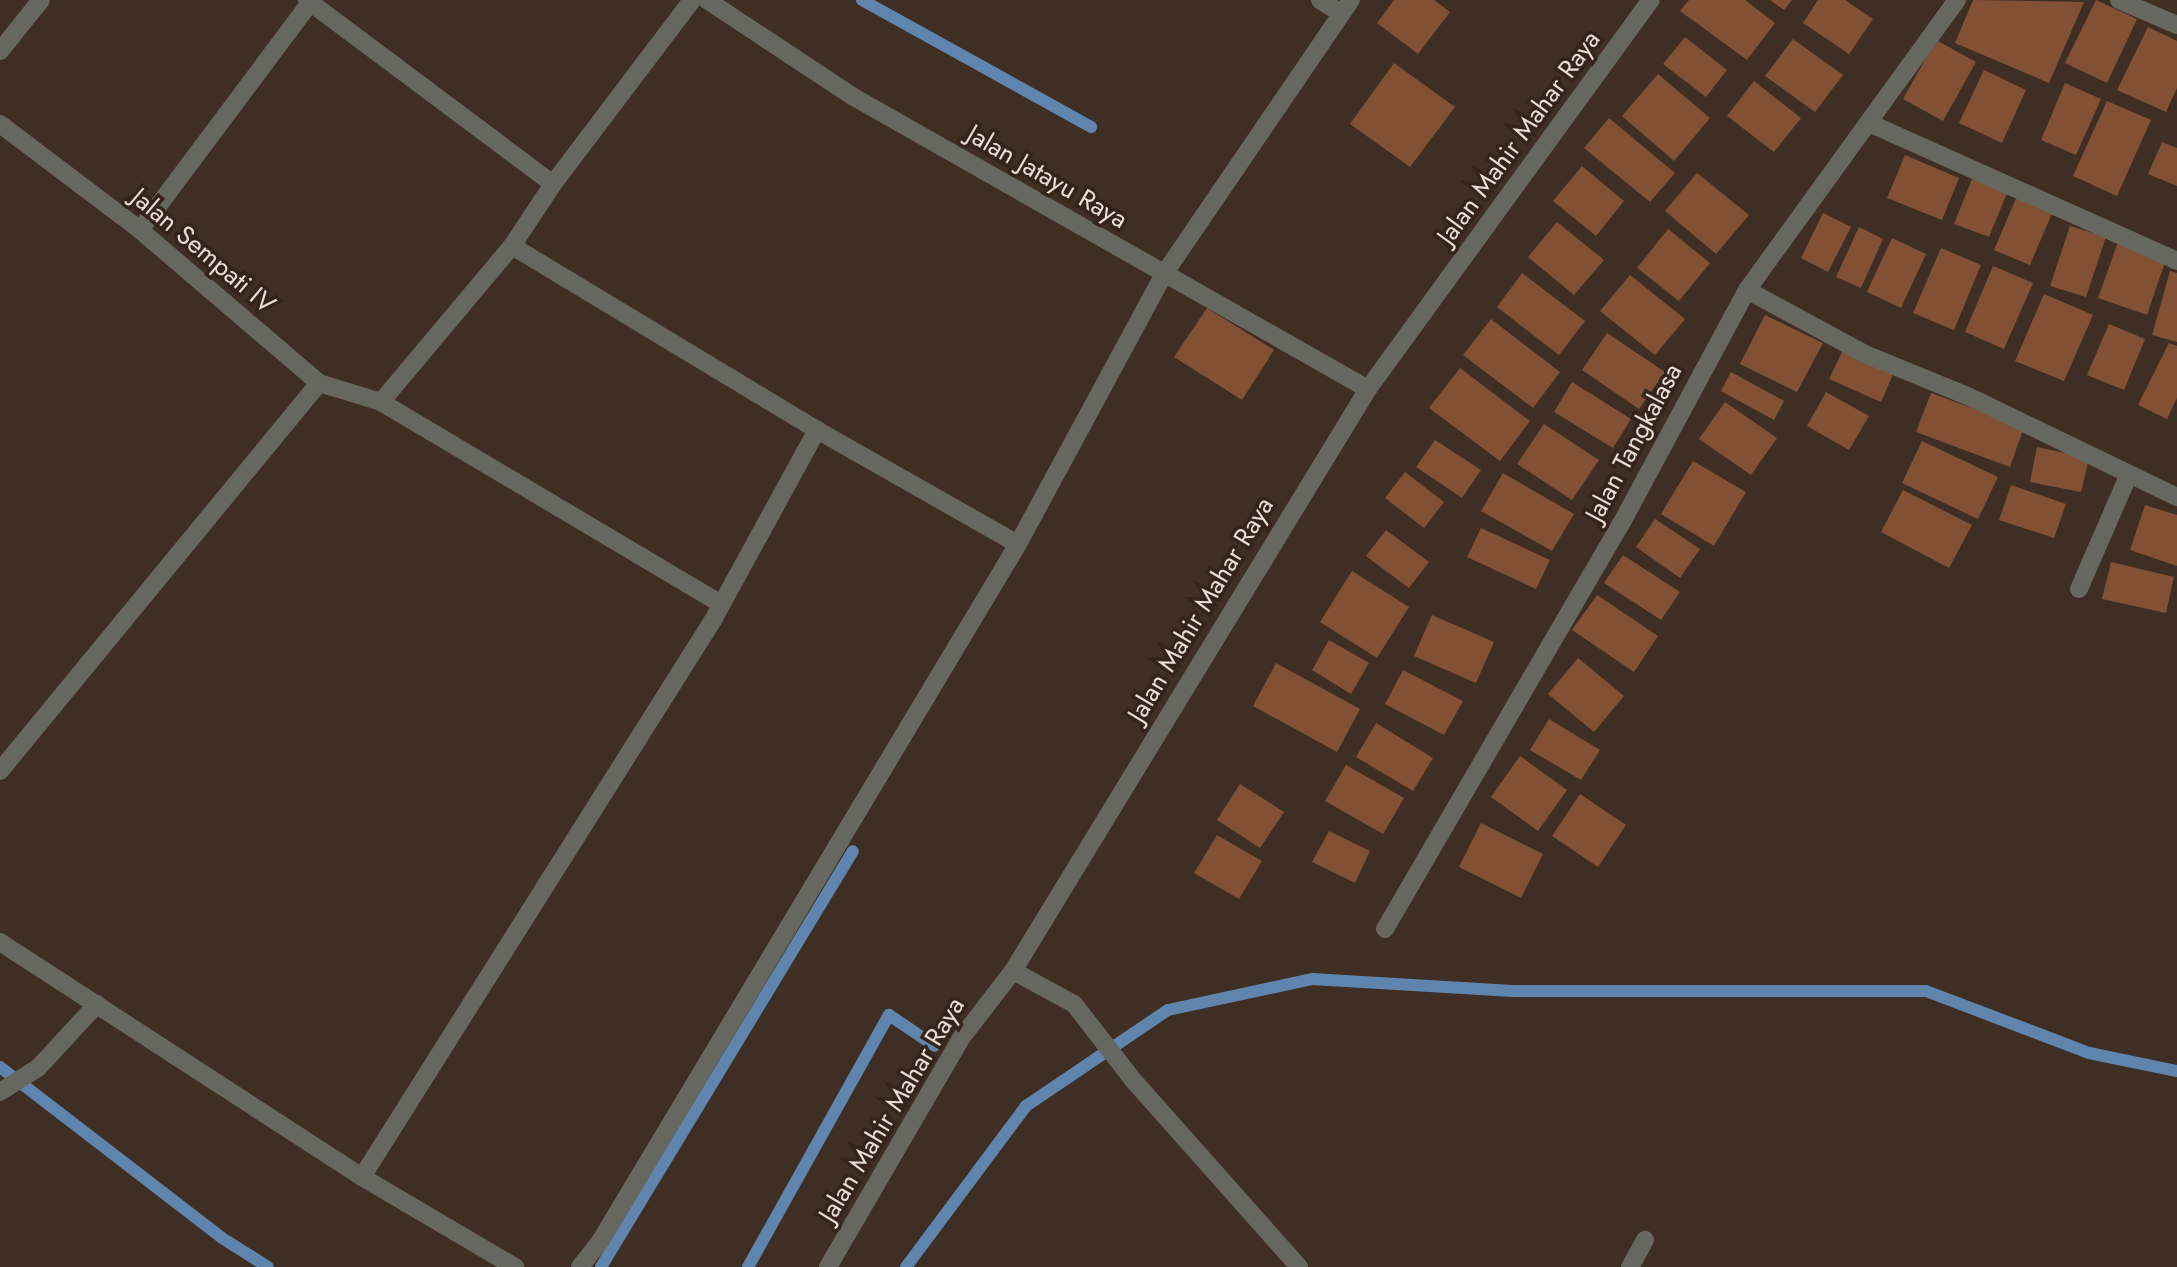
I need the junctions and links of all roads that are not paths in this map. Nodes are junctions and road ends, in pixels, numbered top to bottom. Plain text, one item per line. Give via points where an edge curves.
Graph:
1 (41, 0) edge
2 (692, 0) edge
3 (707, 0) edge
4 (1320, 0) edge
5 (1651, 0) edge
6 (1957, 0) edge
7 (2119, 0) edge
8 (308, 1) edge
9 (1346, 7) edge
10 (2177, 26) edge
11 (0, 51) edge
12 (1869, 123) junction
13 (0, 124) edge
14 (553, 184) junction
15 (140, 230) junction
16 (512, 246) junction
17 (2177, 261) edge
18 (1164, 274) junction
19 (1747, 290) junction
20 (319, 383) junction
21 (1368, 389) junction
22 (381, 402) junction
23 (817, 430) junction
24 (2129, 474) junction
25 (2177, 496) edge
26 (1018, 544) junction
27 (2079, 589) dead end
28 (721, 604) junction
29 (0, 771) edge
30 (1385, 929) dead end
31 (0, 942) edge
32 (1013, 971) junction
33 (97, 1004) junction
34 (0, 1092) edge
35 (362, 1177) junction
36 (1645, 1240) dead end
37 (514, 1267) edge
38 (580, 1267) edge
39 (828, 1267) edge
40 (1299, 1267) edge
41 (1630, 1267) edge

1 - 11 street
2 - 14 street
3 - 18 street, Jalan Jatayu Raya via 852,96
4 - 9 street
5 - 21 street, Jalan Mahir Mahar Raya
6 - 12 street, Jalan Tangkalasa
7 - 10 street
8 - 14 street
8 - 15 street
9 - 18 street
12 - 17 street
12 - 19 street, Jalan Tangkalasa
13 - 15 street, Jalan Sempati IV
14 - 16 street
15 - 20 street, Jalan Sempati IV
16 - 22 street
16 - 23 street
18 - 21 street, Jalan Jatayu Raya
18 - 26 street
19 - 24 street via 1865,354 1970,397
19 - 30 street, Jalan Tangkalasa via 1615,536
20 - 22 street, Jalan Sempati IV
20 - 29 street
21 - 32 street, Jalan Mahir Mahar Raya
22 - 28 street, Jalan Sempati IV
23 - 26 street
23 - 28 street
24 - 25 street
24 - 27 street
26 - 38 street via 601,1240
28 - 35 street
31 - 33 street
32 - 39 street, Jalan Mahir Mahar Raya via 962,1037
32 - 40 street via 1074,1004 1133,1080
33 - 34 street via 38,1068
33 - 35 street
35 - 37 street
36 - 41 street

